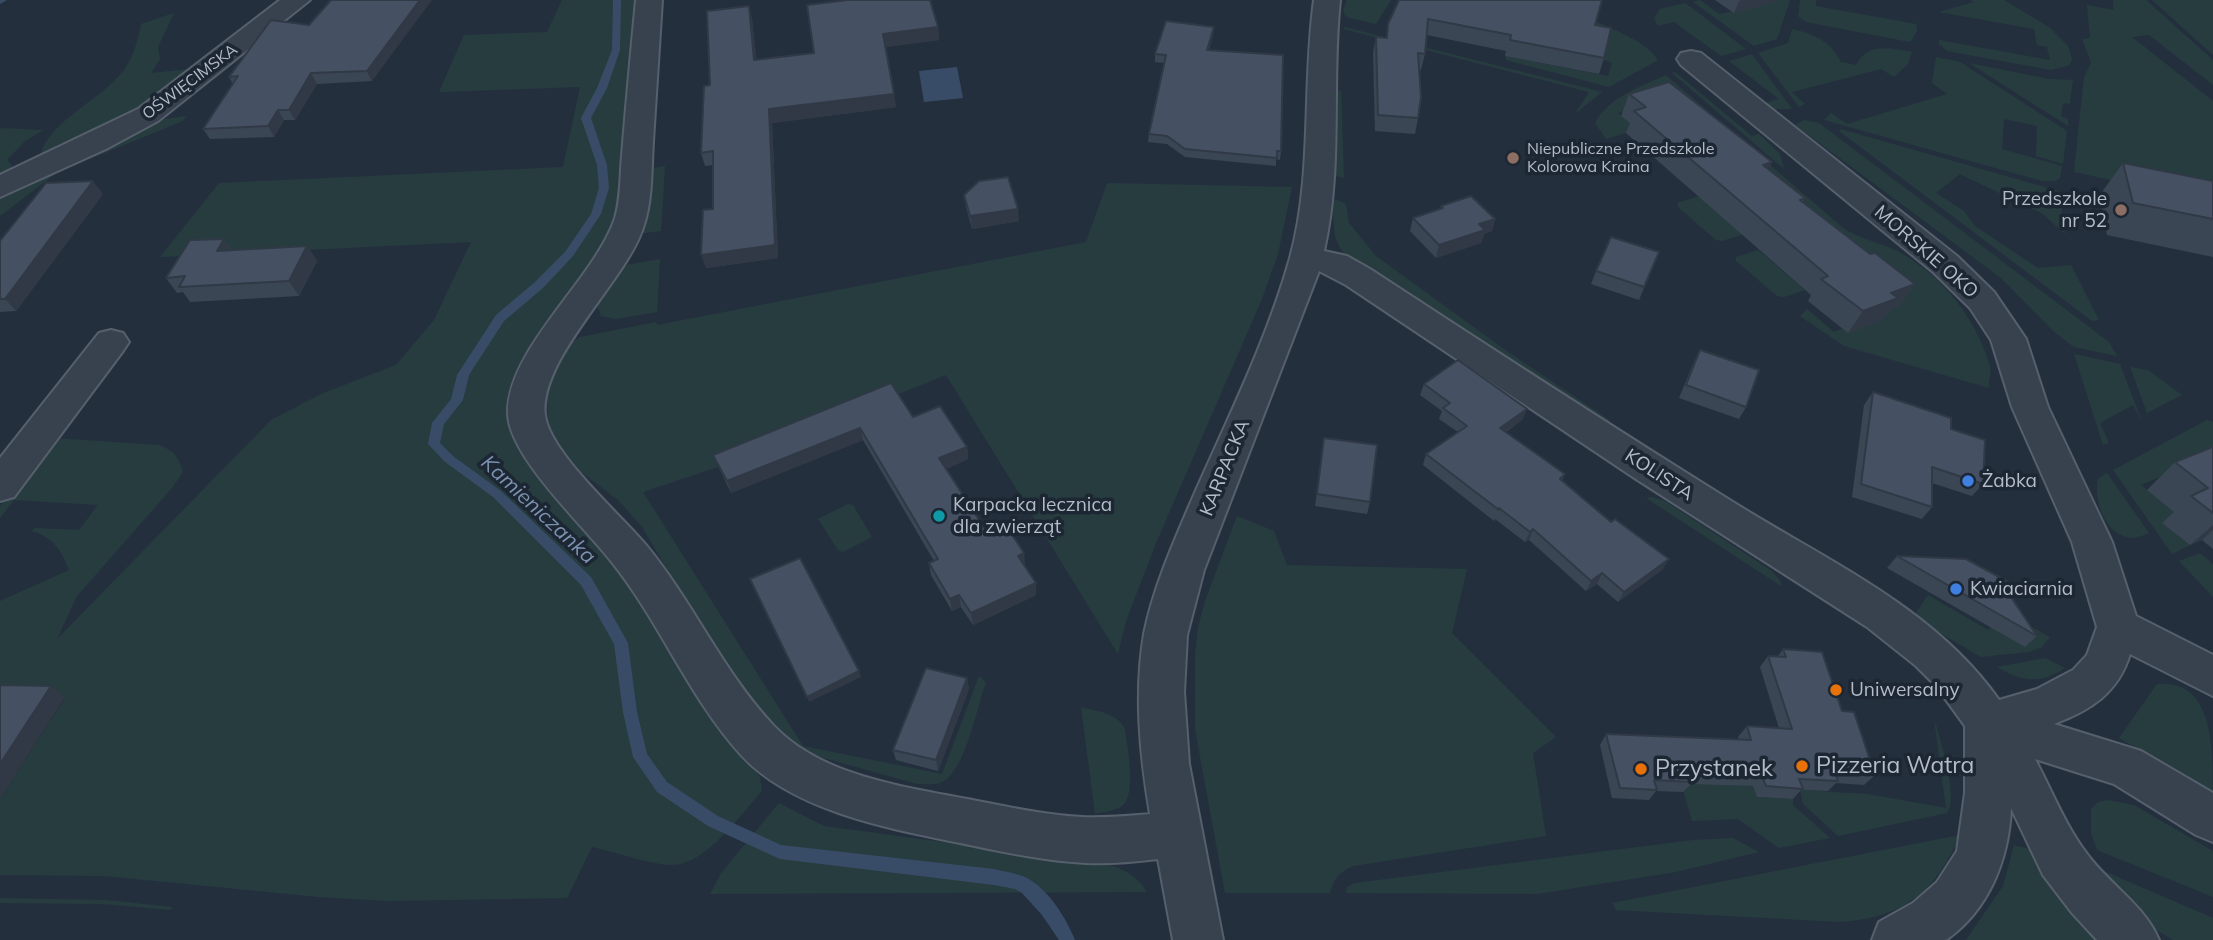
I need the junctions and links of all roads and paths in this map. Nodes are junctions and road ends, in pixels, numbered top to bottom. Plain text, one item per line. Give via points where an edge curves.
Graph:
1 (296, 0) edge
2 (649, 0) edge
3 (1327, 0) edge
4 (1691, 59) dead end
5 (0, 187) edge
6 (1306, 257) junction
7 (111, 342) dead end
8 (7, 468) edge
9 (2118, 627) junction
10 (2213, 677) edge
11 (1988, 724) junction
12 (2213, 819) edge
13 (1178, 834) junction
14 (1198, 940) edge
15 (1897, 940) edge
16 (2134, 940) edge

1 - 5 street, OŚWIĘCIMSKA via 148,115
2 - 13 street via 632,216 621,242 562,330 531,388 528,428 541,453 661,596 740,721 763,747 794,769 882,803 1001,828 1082,840
3 - 6 street, KARPACKA via 1319,180
4 - 9 street, MORSKIE OKO via 1945,264 1990,310 2008,339 2030,407 2092,542
6 - 11 street, KOLISTA via 1335,264 1358,277 1900,629 1951,672
6 - 13 street, KARPACKA via 1191,552 1170,618 1161,690
7 - 8 street
9 - 10 street
9 - 11 street via 2105,665 2089,684 2048,706
11 - 12 street via 2125,766
11 - 15 street via 1988,825 1970,883 1932,921
11 - 16 street, KOLISTA via 2078,884
13 - 14 street, KARPACKA

